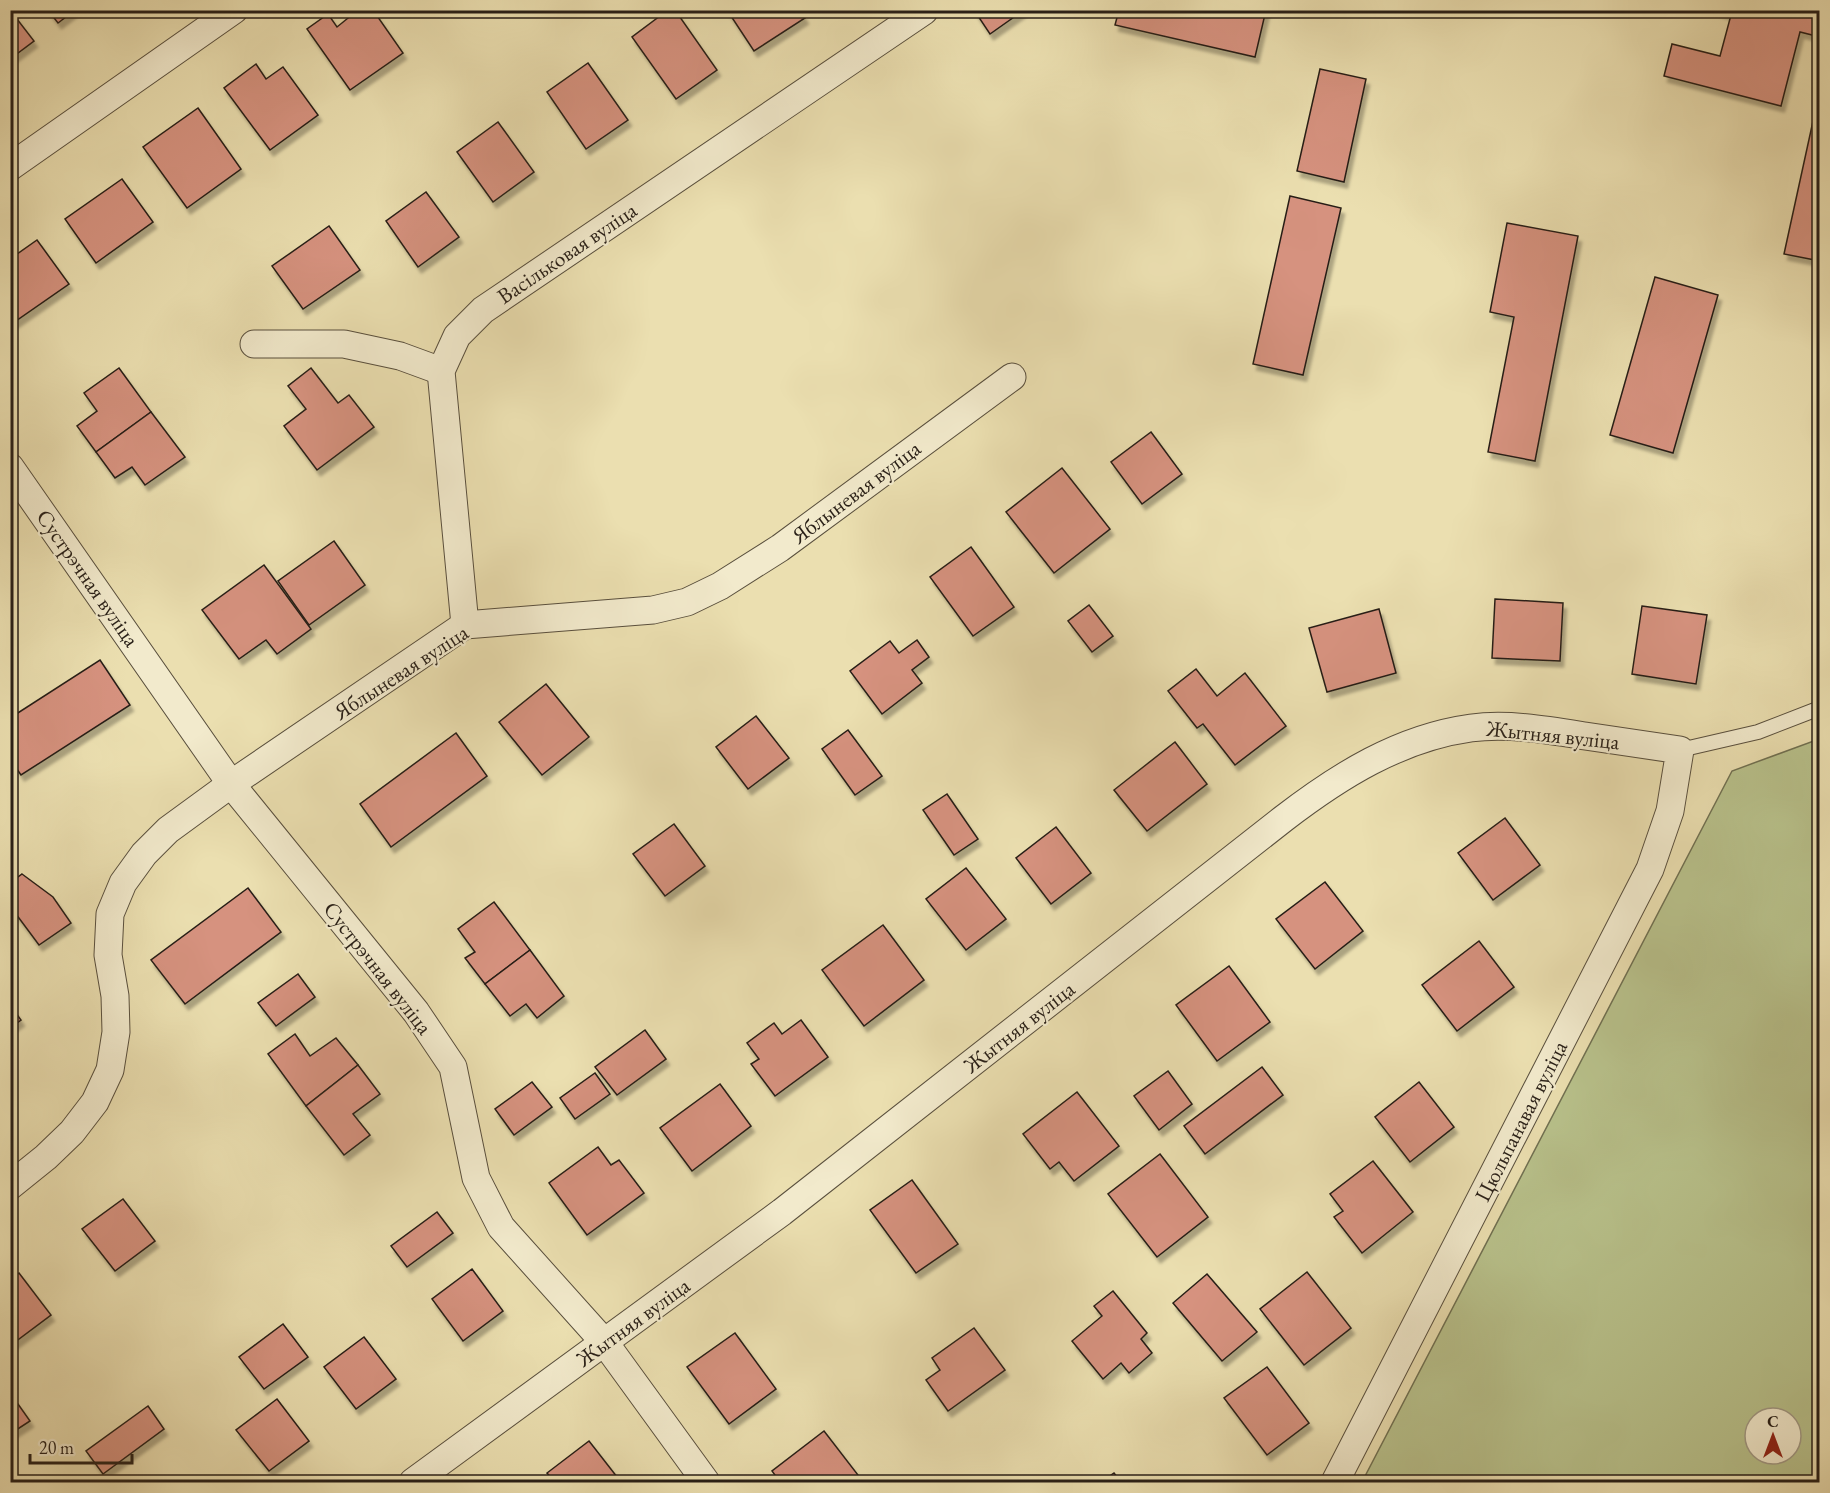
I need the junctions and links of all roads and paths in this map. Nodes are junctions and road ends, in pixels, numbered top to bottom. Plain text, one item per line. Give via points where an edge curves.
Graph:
1 (234, 10) edge
2 (924, 11) edge
3 (10, 167) edge
4 (254, 344) dead end
5 (441, 371) junction
6 (1012, 377) dead end
7 (10, 467) edge
8 (465, 625) junction
9 (1820, 708) edge
10 (1680, 750) junction
11 (231, 784) junction
12 (10, 1186) edge
13 (604, 1343) junction
14 (413, 1482) edge
15 (706, 1482) edge
16 (1335, 1482) edge

1 - 3 street
2 - 5 street, Васільковая вуліца via 483,310 458,336
4 - 5 street via 344,344 400,356
5 - 8 street
6 - 8 street, Яблыневая вуліца via 780,548 687,602 626,613
7 - 11 street, Сустрэчная вуліца
8 - 11 street, Яблыневая вуліца
9 - 10 lane via 1758,732
10 - 13 street, Жытняя вуліца via 1549,730 1472,728 1401,747 1364,764 1322,789 782,1212
10 - 16 street, Цюльпанавая вуліца via 1670,812 1650,869
11 - 12 street, Яблыневая вуліца via 168,830 123,883 110,914 108,955 116,1032 110,1070 95,1102 72,1132
11 - 13 street, Сустрэчная вуліца via 416,1012 447,1058 453,1067 476,1178 501,1227
13 - 14 street, Жытняя вуліца
13 - 15 street, Сустрэчная вуліца

